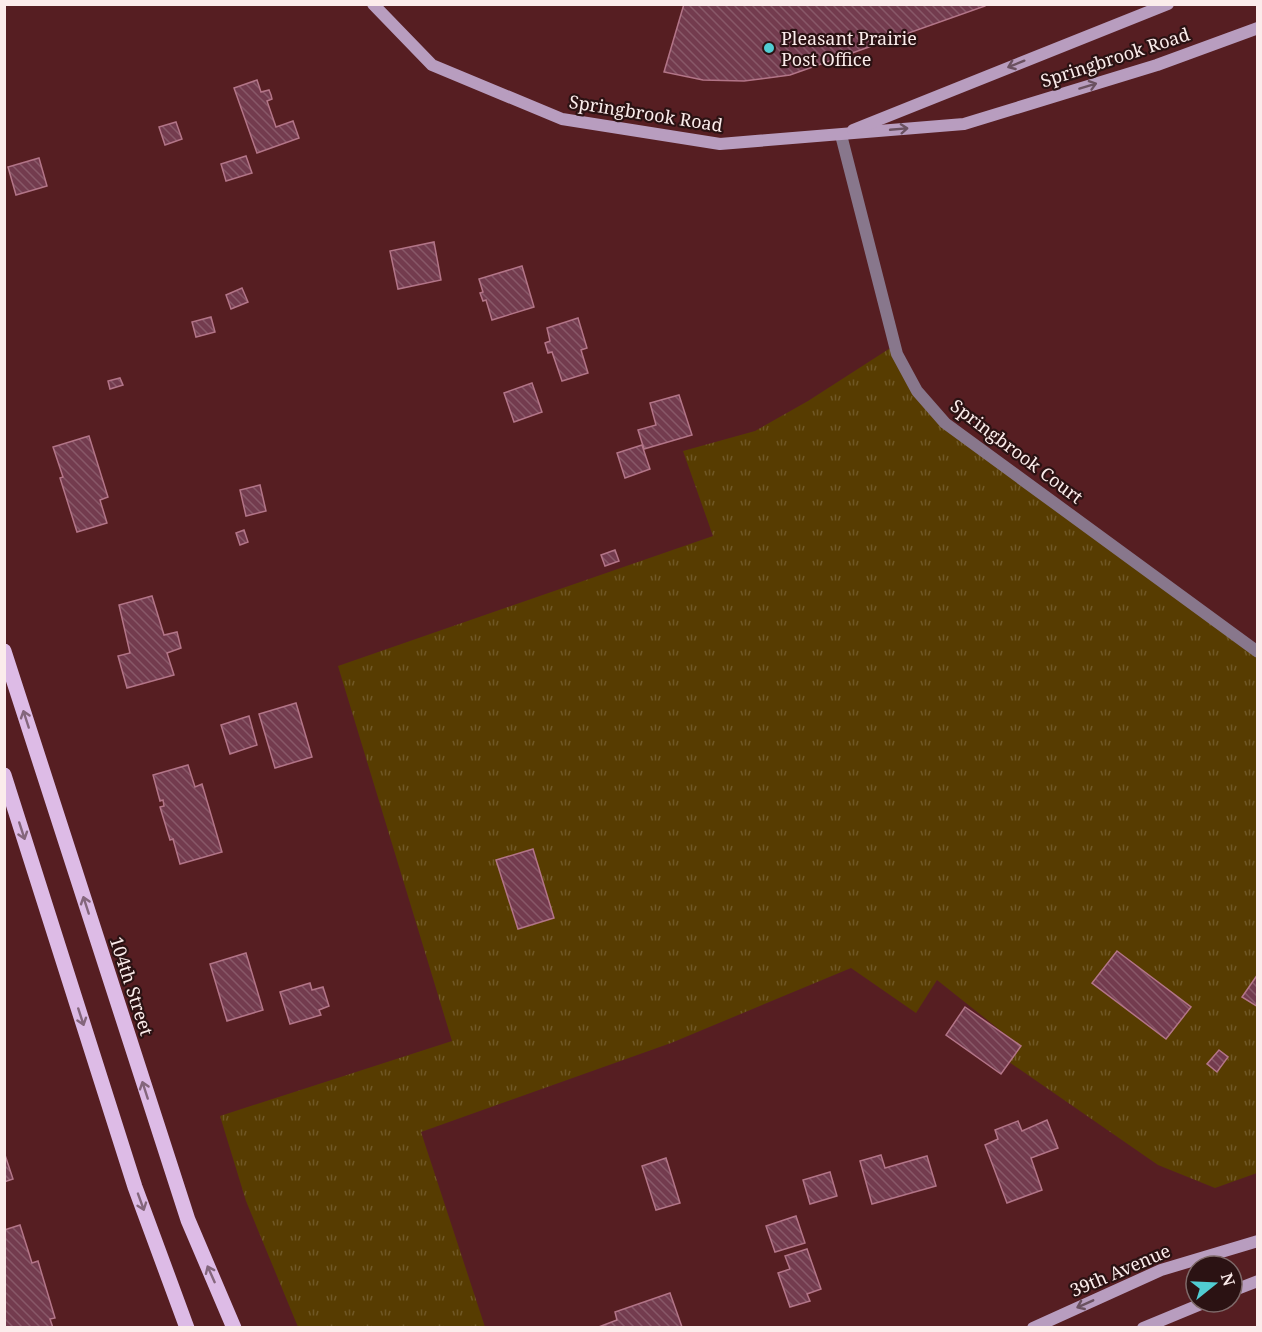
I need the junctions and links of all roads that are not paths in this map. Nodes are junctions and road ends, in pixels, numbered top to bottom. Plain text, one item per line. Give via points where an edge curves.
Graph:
1 (373, 4) edge
2 (1168, 4) edge
3 (1257, 28) edge
4 (841, 135) junction
5 (4, 651) edge
6 (1257, 652) edge
7 (4, 775) edge
8 (1257, 1241) edge
9 (1184, 1311) edge
10 (188, 1328) edge
11 (234, 1328) edge
12 (1033, 1328) edge
13 (1143, 1328) edge

1 - 4 street, Springbrook Road via 432,64 562,119 720,144
2 -> 4 street, Springbrook Road
4 -> 3 street, Springbrook Road via 964,124 1157,65
4 - 6 street, Springbrook Court via 897,354 917,391 945,423
11 -> 5 main road, 104th Street via 188,1220
7 -> 10 main road via 135,1187
8 -> 12 street, 39th Avenue via 1161,1270
9 - 13 street

